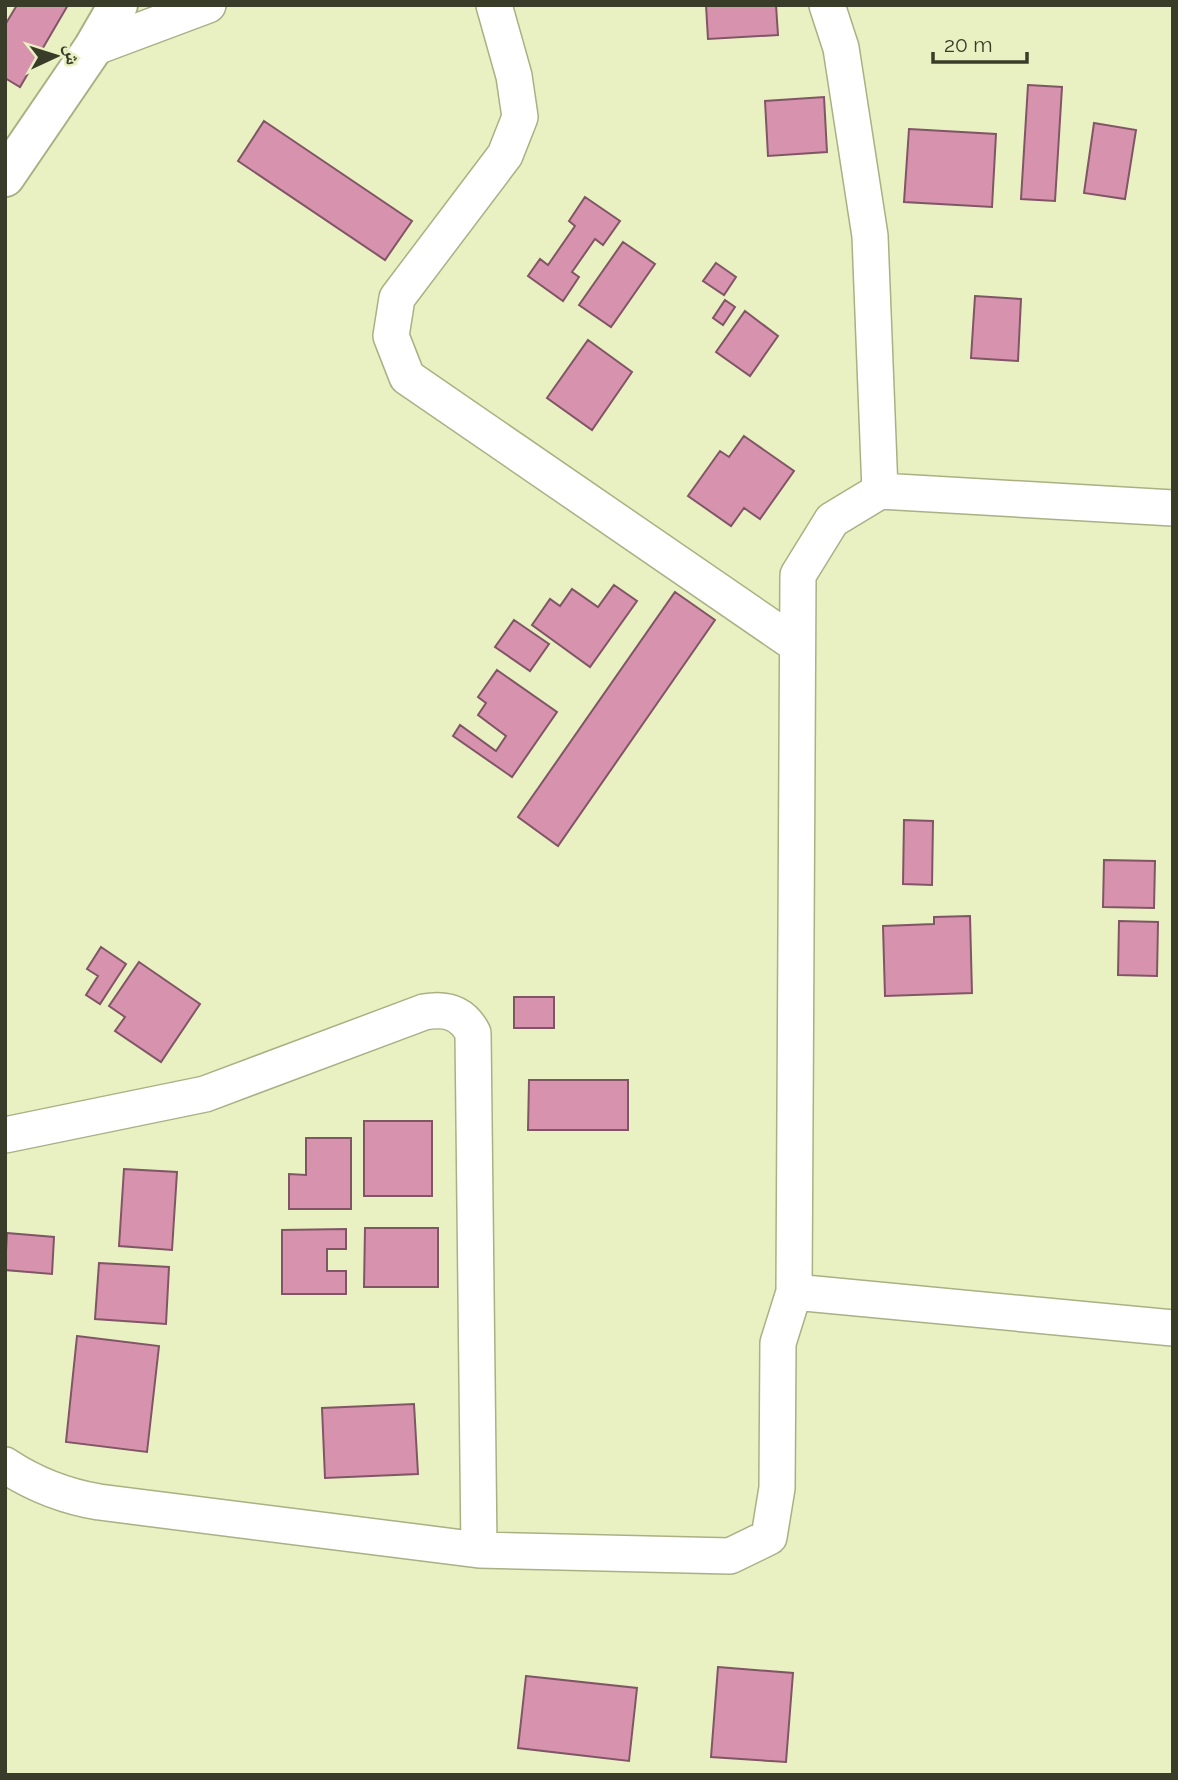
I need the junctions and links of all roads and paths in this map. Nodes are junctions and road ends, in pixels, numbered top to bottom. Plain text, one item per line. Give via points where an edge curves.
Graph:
1 (117, 5) edge
2 (208, 5) edge
3 (494, 5) edge
4 (827, 5) edge
5 (93, 48) junction
6 (5, 177) edge
7 (880, 491) junction
8 (1173, 508) edge
9 (797, 645) junction
10 (5, 1135) edge
11 (794, 1292) junction
12 (1173, 1328) edge
13 (5, 1465) edge
14 (479, 1550) junction

1 - 5 highway
2 - 5 street
3 - 9 street via 520,117 505,155 397,298 391,336 407,377
4 - 7 street via 841,48 870,236
5 - 6 highway
7 - 8 street
7 - 9 street via 832,520 798,575
9 - 11 street
10 - 14 street via 205,1094 424,1012 441,1009 467,1022 473,1033
11 - 12 street
11 - 14 street via 778,1343 777,1488 769,1537 730,1556
13 - 14 street via 71,1497

